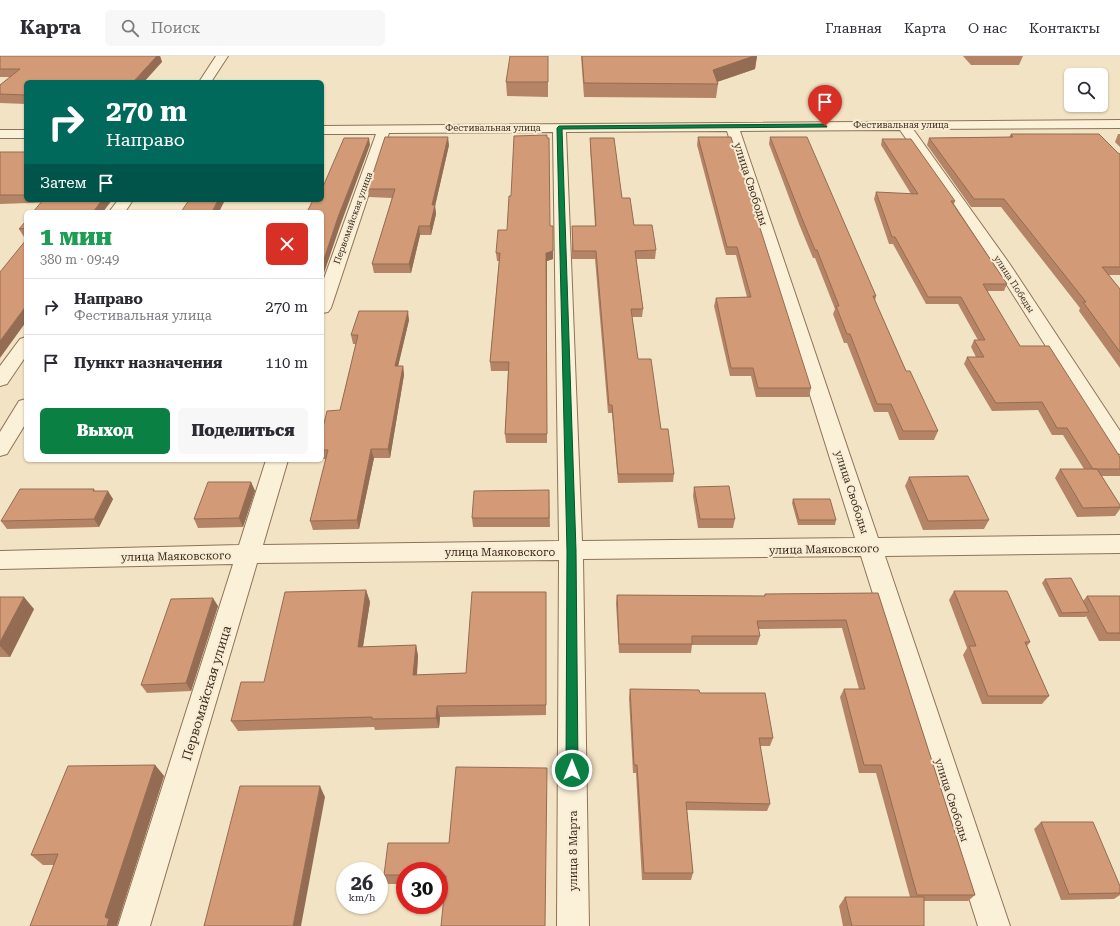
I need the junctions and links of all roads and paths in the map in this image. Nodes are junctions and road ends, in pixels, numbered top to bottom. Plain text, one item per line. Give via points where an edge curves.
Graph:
1 (222, 56) edge
2 (206, 80) edge
3 (1088, 124) junction
4 (1120, 124) edge
5 (903, 125) junction
6 (732, 126) junction
7 (559, 128) junction
8 (384, 129) junction
9 (324, 130) edge
10 (0, 134) edge
11 (20, 134) edge
12 (1098, 135) edge
13 (0, 146) edge
14 (324, 302) edge
15 (24, 346) edge
16 (0, 380) edge
17 (24, 409) edge
18 (1120, 447) edge
19 (0, 449) edge
20 (276, 462) edge
21 (1120, 544) edge
22 (870, 548) junction
23 (571, 551) junction
24 (250, 554) junction
25 (0, 560) edge
26 (134, 926) edge
27 (573, 926) edge
28 (994, 926) edge

1 - 2 street
3 - 4 street, Фестивальная улица
3 - 5 street, Фестивальная улица
3 - 12 street
5 - 6 street, Фестивальная улица
5 - 18 street, улица Победы via 1001,263
6 - 7 street, Фестивальная улица
6 - 22 street, улица Свободы
7 - 8 street, Фестивальная улица
7 - 23 street, улица 8 Марта
8 - 9 street, Фестивальная улица
8 - 14 street, Первомайская улица
10 - 11 street
11 - 13 street
15 - 16 street
17 - 19 street
20 - 24 street, Первомайская улица
21 - 22 street, улица Маяковского
22 - 23 street, улица Маяковского
22 - 28 street, улица Свободы
23 - 24 street, улица Маяковского
23 - 27 street, улица 8 Марта
24 - 25 street, улица Маяковского
24 - 26 street, Первомайская улица

